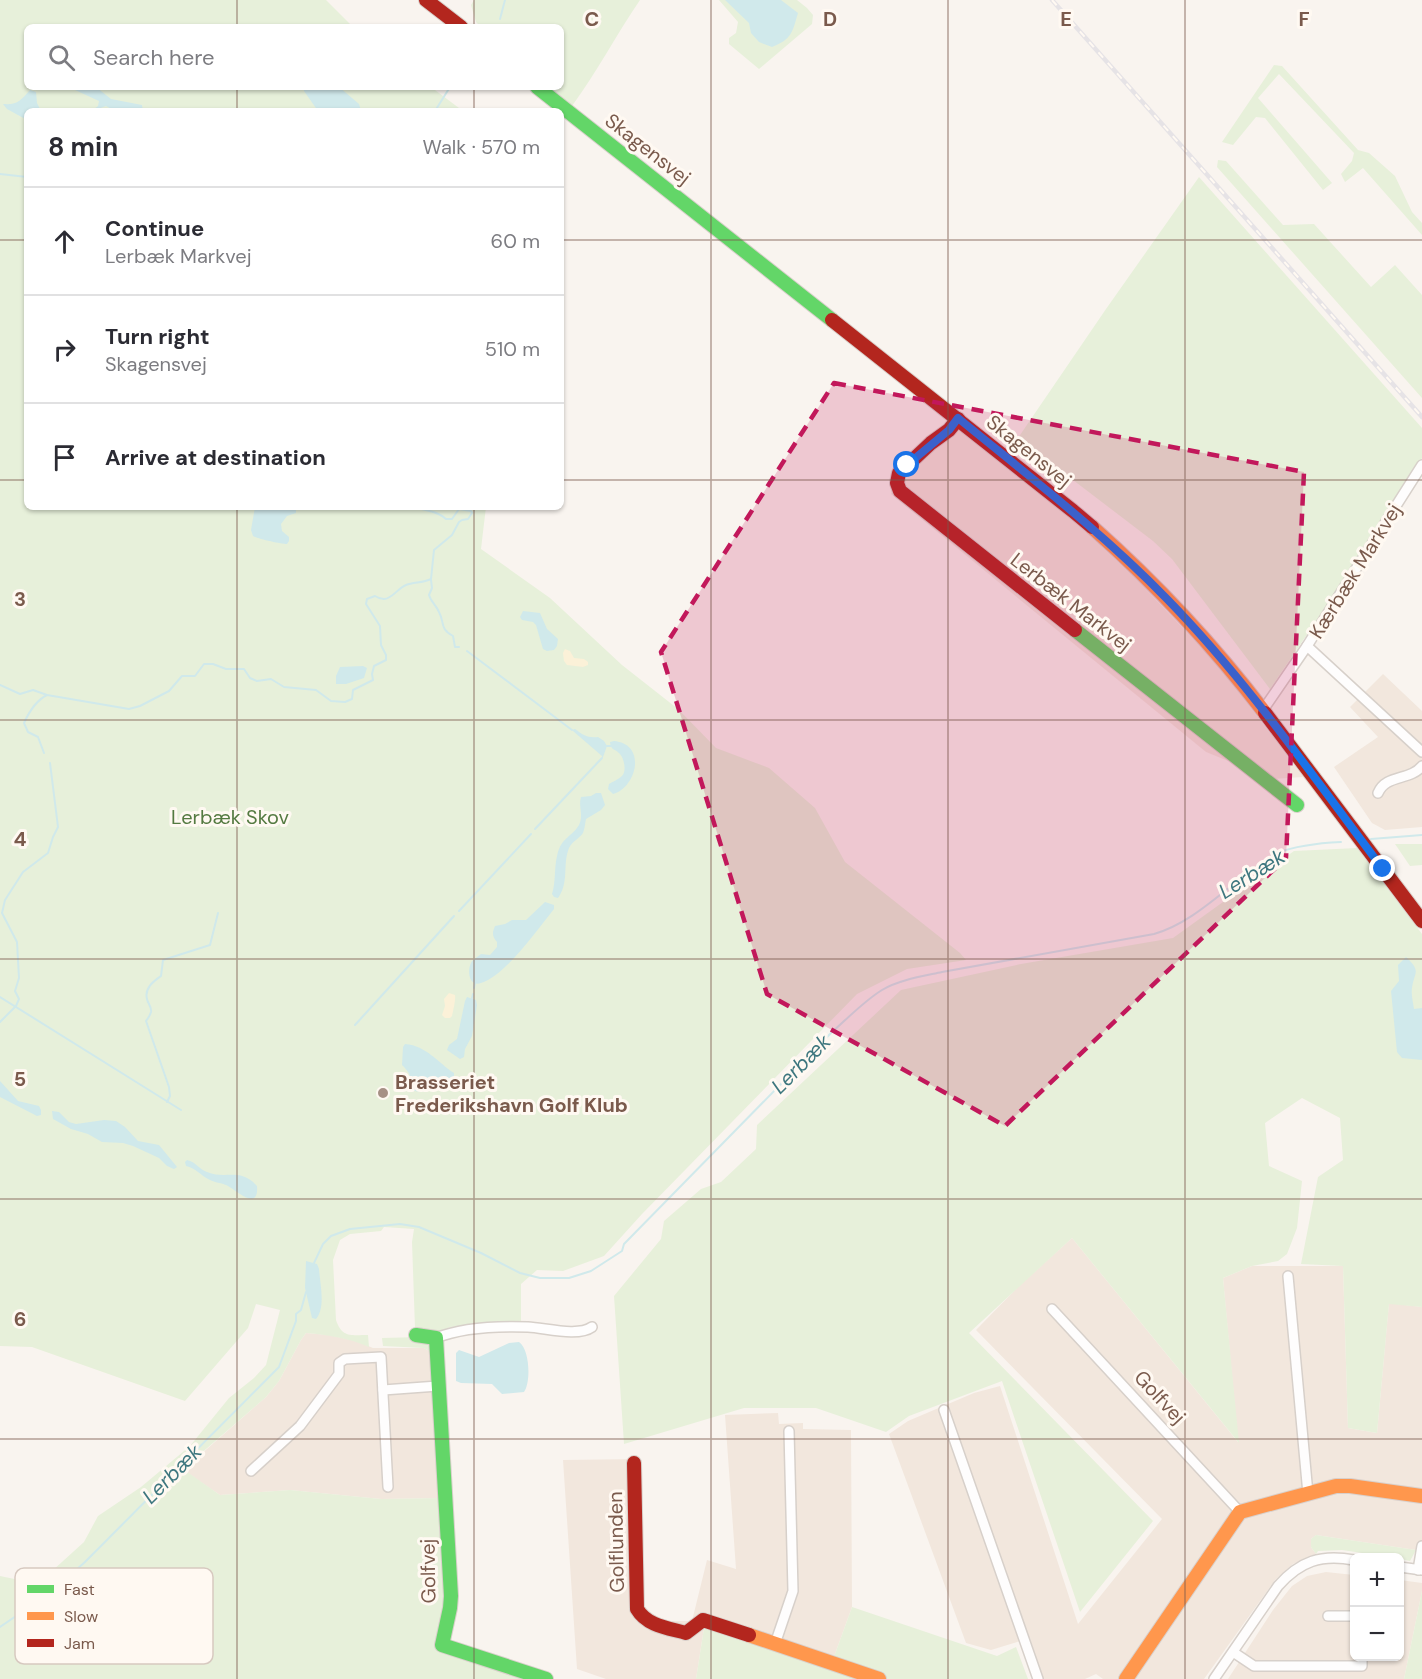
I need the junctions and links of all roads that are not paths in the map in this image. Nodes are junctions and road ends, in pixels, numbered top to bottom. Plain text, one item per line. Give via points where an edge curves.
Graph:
1 (426, 0) edge
2 (457, 24) edge
3 (541, 90) edge
4 (564, 108) edge
5 (564, 108) edge
6 (958, 418) junction
7 (1422, 465) edge
8 (1307, 646) junction
9 (1263, 710) junction
10 (1422, 752) edge
11 (1422, 766) edge
12 (1378, 793) dead end
13 (1298, 805) dead end
14 (1422, 921) edge
15 (1288, 1276) dead end
16 (1052, 1309) dead end
17 (592, 1327) dead end
18 (416, 1335) dead end
19 (435, 1338) junction
20 (438, 1386) junction
21 (383, 1390) junction
22 (944, 1410) dead end
23 (789, 1431) dead end
24 (634, 1463) dead end
25 (251, 1471) dead end
26 (388, 1487) dead end
27 (1308, 1494) junction
28 (1422, 1496) edge
29 (1240, 1512) junction
30 (1422, 1546) edge
31 (1350, 1560) edge
32 (1404, 1568) edge
33 (1420, 1570) edge
34 (1328, 1616) dead end
35 (1350, 1616) edge
36 (775, 1644) junction
37 (1233, 1652) junction
38 (1362, 1661) edge
39 (546, 1679) edge
40 (879, 1679) edge
41 (1038, 1679) edge
42 (1126, 1679) edge
43 (1214, 1679) edge

1 - 2 street
3 - 5 street, Skagensvej
4 - 6 street, Skagensvej
6 - 9 street, Skagensvej via 1116,549 1189,623
6 - 13 street, Lerbæk Markvej via 899,473 900,491
7 - 8 street, Kærbæk Markvej
8 - 9 street, Kærbæk Markvej
8 - 10 street, Kærbæk Markvej
9 - 14 street, Skagensvej
11 - 12 street via 1413,774 1392,779
15 - 27 street
16 - 29 street, Golfvej
17 - 19 street via 585,1332 526,1327 471,1329
18 - 19 street
19 - 20 street, Golfvej
20 - 21 street
20 - 39 street, Golfvej via 451,1596 442,1645
21 - 25 street via 381,1357 345,1359 339,1363 339,1374 300,1426
21 - 26 street
22 - 41 street
23 - 36 street via 792,1591
24 - 36 street, Golflunden via 640,1617 686,1633 703,1620
27 - 28 street via 1350,1486
27 - 29 street
29 - 42 street
30 - 33 street
31 - 37 street via 1317,1559 1288,1575
32 - 33 street
34 - 35 street
36 - 40 street, Golflunden
37 - 38 street via 1254,1666 1362,1666
37 - 43 street

